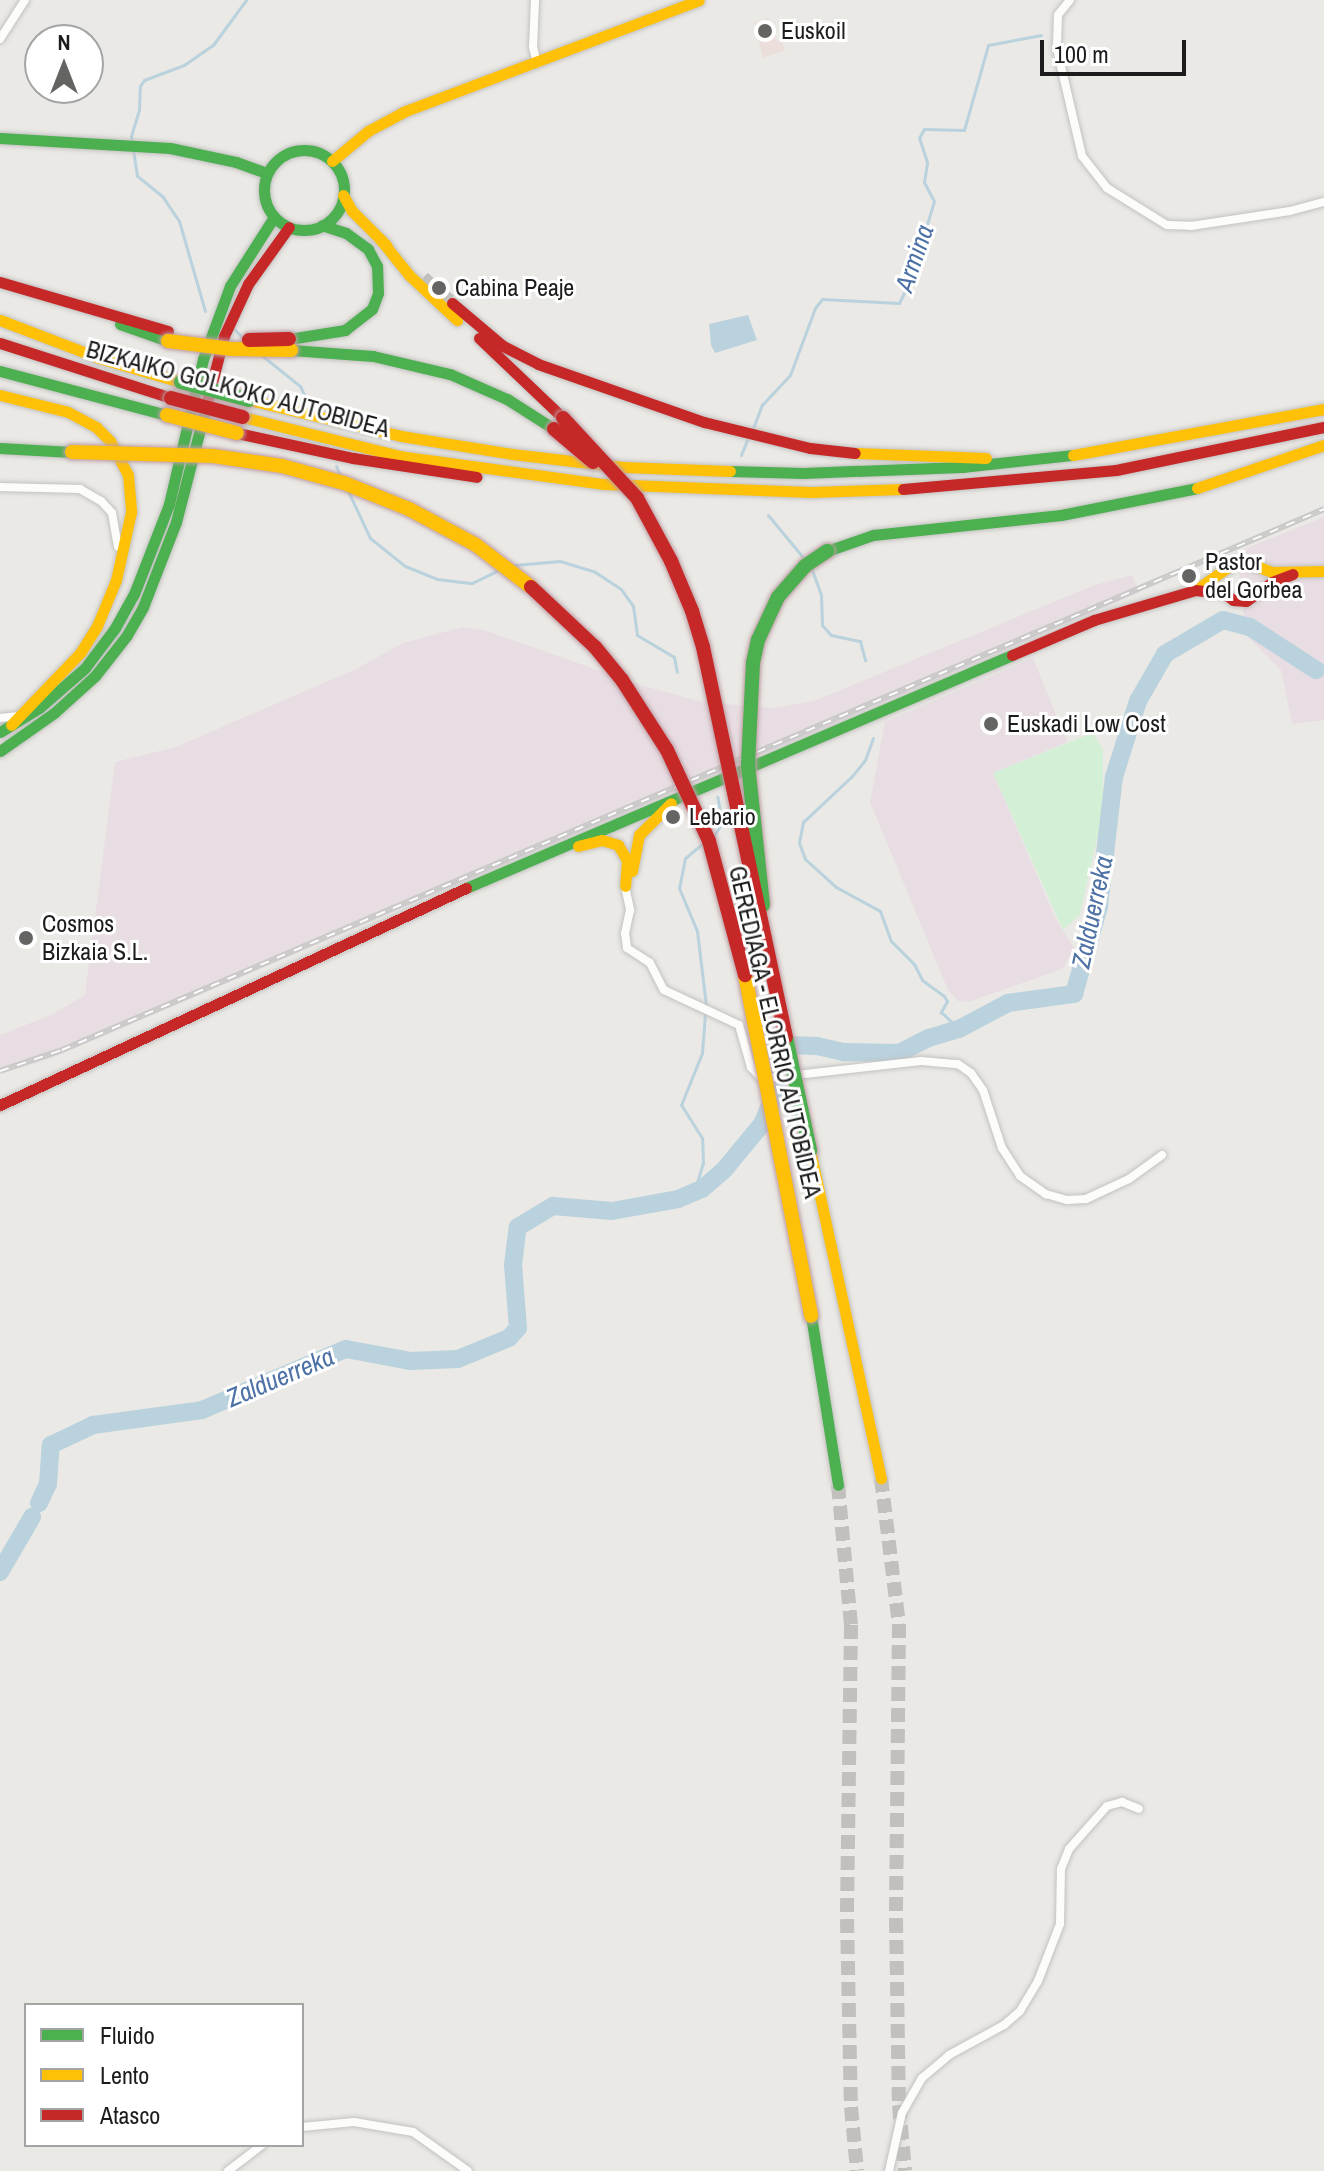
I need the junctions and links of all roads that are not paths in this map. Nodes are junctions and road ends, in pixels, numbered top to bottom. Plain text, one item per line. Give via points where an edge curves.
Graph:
1 (25, 0) edge
2 (535, 0) edge
3 (699, 0) edge
4 (1070, 0) edge
5 (0, 39) edge
6 (537, 63) junction
7 (0, 138) edge
8 (332, 161) junction
9 (267, 173) junction
10 (343, 195) junction
11 (1324, 202) edge
12 (274, 217) junction
13 (322, 225) junction
14 (289, 227) junction
15 (380, 239) junction
16 (423, 278) tunnel mouth
17 (0, 282) edge
18 (452, 303) tunnel mouth
19 (0, 320) edge
20 (0, 343) edge
21 (290, 345) junction
22 (0, 371) edge
23 (0, 395) edge
24 (1324, 409) edge
25 (558, 424) junction
26 (1324, 427) edge
27 (0, 445) edge
28 (1324, 445) edge
29 (1022, 460) junction
30 (0, 487) edge
31 (706, 490) junction
32 (1256, 568) junction
33 (1324, 571) edge
34 (1222, 572) junction
35 (1293, 574) junction
36 (116, 580) junction
37 (1195, 590) junction
38 (1224, 593) junction
39 (1257, 593) junction
40 (8, 723) edge
41 (0, 751) edge
42 (673, 801) junction
43 (516, 865) junction
44 (625, 886) junction
45 (765, 950) junction
46 (0, 1105) edge
47 (1162, 1155) dead end
48 (881, 1478) tunnel mouth
49 (838, 1485) tunnel mouth
50 (1139, 1809) dead end
51 (304, 2127) edge
52 (259, 2147) edge
53 (228, 2171) edge
54 (468, 2171) edge
55 (889, 2171) edge

1 - 5 street
2 - 6 street
3 - 6 main road
4 - 11 street via 1058,15 1057,49 1082,156 1107,188 1167,225 1219,222
6 - 8 main road via 403,112 368,131
7 - 9 main road via 146,146
8 - 9 main road via 296,151
8 - 10 main road
9 - 12 main road via 264,196
10 - 13 main road via 337,213
10 - 15 main road
12 - 14 main road
12 - 40 main road via 230,286 203,359 169,504 134,594 85,668 39,708
13 - 14 main road
13 - 21 main road via 346,233 368,249 377,266 378,293 372,309 345,330
14 - 41 main road via 248,284 224,336 176,522 143,607 95,676
15 - 16 main road
15 - 25 main road via 427,294 494,351
17 - 21 main road, bridge via 168,336
18 - 29 main road via 486,333 538,364 704,422 810,448
19 - 29 main road, BIZKAIKO GOLKOKO AUTOBIDEA, bridge via 181,382 401,436 623,467 803,473
20 - 31 main road, BIZKAIKO GOLKOKO AUTOBIDEA, bridge via 171,398 399,456 496,472
21 - 25 main road via 450,374
22 - 31 main road, bridge via 237,433 435,473 542,484
23 - 36 main road via 68,412 110,441 128,475 131,512
24 - 29 main road, BIZKAIKO GOLKOKO AUTOBIDEA via 1199,436
25 - 45 main road, GEREDIAGA - ELORRIO AUTOBIDEA, bridge via 637,498 683,588 703,647
26 - 31 main road, BIZKAIKO GOLKOKO AUTOBIDEA via 1116,470 1019,481 913,489
27 - 49 main road, GEREDIAGA - ELORRIO AUTOBIDEA, bridge via 213,456 282,466 344,483 409,509 476,545 535,590 622,680 667,750 709,841 738,945 811,1316
28 - 45 main road, bridge via 1207,486 1144,500 1061,515 873,535 827,551 805,566 778,597 753,663 748,765
30 - 36 street via 80,489 101,501 112,513 118,537
32 - 34 main road via 1241,561
32 - 35 main road
32 - 39 main road via 1261,580
33 - 35 main road
34 - 37 main road
34 - 38 main road
35 - 39 main road
36 - 40 main road via 81,652
37 - 38 main road
37 - 42 main road via 1094,620
38 - 39 main road via 1239,602
42 - 43 main road
42 - 44 main road via 639,835
43 - 44 main road via 607,840 626,854
43 - 46 main road
44 - 47 street via 630,910 627,948 650,963 664,990 741,1028 753,1071 769,1078 921,1061 958,1064 983,1090 1010,1164 1046,1194 1067,1200 1086,1199 1129,1179
45 - 48 main road, GEREDIAGA - ELORRIO AUTOBIDEA, bridge
50 - 55 street via 1122,1802 1107,1806 1069,1849 1061,1869 1060,1924 1038,1981 1020,2011 1004,2025 949,2055 922,2078 902,2113
51 - 54 street via 354,2122 413,2132
52 - 53 street

